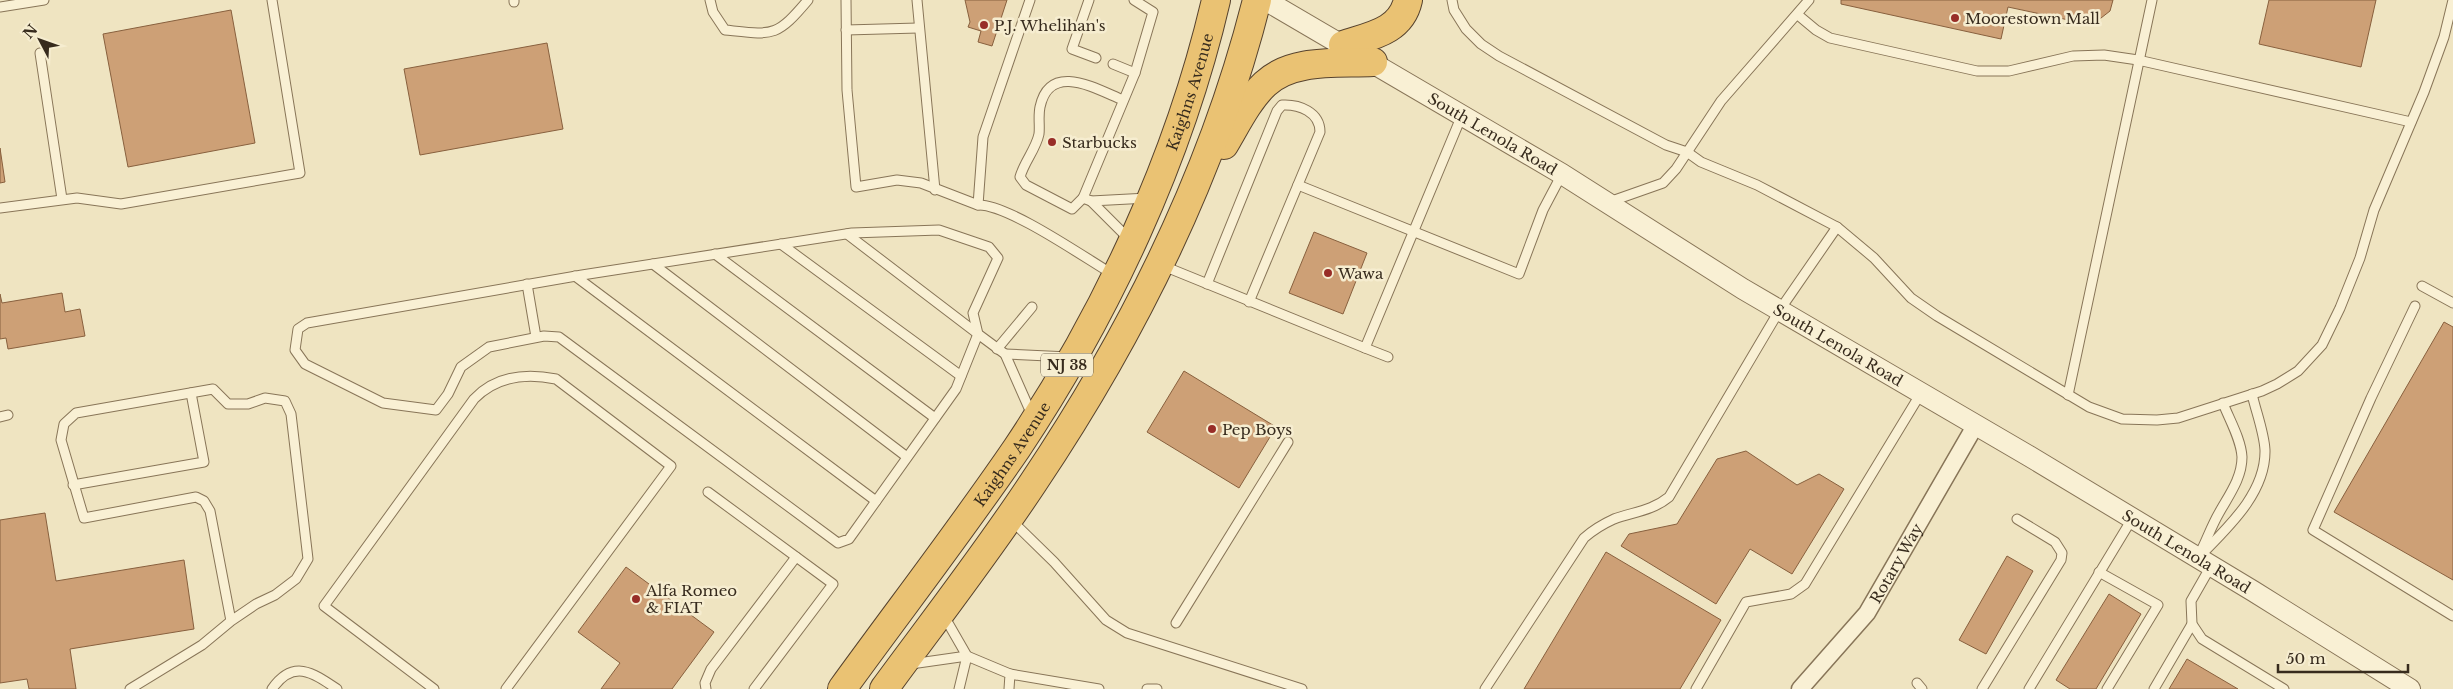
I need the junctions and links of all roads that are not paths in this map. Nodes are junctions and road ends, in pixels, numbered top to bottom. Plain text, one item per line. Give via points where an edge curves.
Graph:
1 (44, 0) edge
2 (272, 0) edge
3 (710, 0) edge
4 (808, 0) edge
5 (846, 0) edge
6 (917, 0) edge
7 (1030, 0) edge
8 (1089, 0) edge
9 (1134, 0) edge
10 (1216, 0) edge
11 (1257, 0) edge
12 (1265, 0) edge
13 (1408, 0) edge
14 (1452, 0) edge
15 (1809, 0) edge
16 (2152, 0) edge
17 (2453, 0) edge
18 (0, 7) edge
19 (1798, 15) junction
20 (918, 28) junction
21 (846, 30) junction
22 (1343, 45) junction
23 (40, 53) dead end
24 (1096, 58) dead end
25 (2138, 60) junction
26 (1373, 62) junction
27 (1113, 64) dead end
28 (1134, 73) junction
29 (1123, 100) junction
30 (1462, 115) junction
31 (2411, 122) junction
32 (1687, 152) junction
33 (1562, 174) junction
34 (1298, 185) junction
35 (935, 190) junction
36 (1193, 195) junction
37 (1150, 198) junction
38 (62, 200) junction
39 (1087, 200) junction
40 (1609, 202) junction
41 (978, 204) junction
42 (0, 208) edge
43 (1836, 227) junction
44 (1413, 231) junction
45 (847, 234) junction
46 (1131, 241) junction
47 (782, 244) junction
48 (715, 254) junction
49 (653, 264) junction
50 (1161, 265) junction
51 (575, 276) junction
52 (1115, 276) junction
53 (528, 284) junction
54 (1207, 284) junction
55 (2422, 286) dead end
56 (1249, 302) junction
57 (2453, 303) edge
58 (1032, 306) dead end
59 (2415, 306) dead end
60 (1780, 311) junction
61 (978, 334) junction
62 (536, 338) junction
63 (1365, 348) junction
64 (1001, 352) junction
65 (1388, 356) dead end
66 (1072, 357) junction
67 (961, 376) junction
68 (191, 393) junction
69 (1921, 393) junction
70 (2252, 394) junction
71 (2068, 395) junction
72 (2222, 403) junction
73 (935, 418) junction
74 (1034, 420) junction
75 (1975, 426) junction
76 (1288, 442) dead end
77 (907, 457) junction
78 (73, 485) junction
79 (708, 492) dead end
80 (876, 501) junction
81 (1009, 518) junction
82 (2132, 518) junction
83 (2017, 519) dead end
84 (796, 557) junction
85 (2205, 562) junction
86 (2100, 572) junction
87 (941, 611) junction
88 (2453, 616) edge
89 (231, 620) junction
90 (1176, 623) dead end
91 (2192, 624) junction
92 (966, 656) junction
93 (901, 665) junction
94 (1010, 674) junction
95 (2402, 687) edge
96 (130, 689) edge
97 (272, 689) edge
98 (337, 689) edge
99 (434, 689) edge
100 (506, 689) edge
101 (706, 689) edge
102 (754, 689) edge
103 (842, 689) edge
104 (884, 689) edge
105 (959, 689) edge
106 (1008, 689) edge
107 (1100, 689) edge
108 (1146, 689) edge
109 (1157, 689) edge
110 (1302, 689) edge
111 (1485, 689) edge
112 (1696, 689) edge
113 (1800, 689) edge
114 (1982, 689) edge
115 (2029, 689) edge
116 (2107, 689) edge
117 (2154, 689) edge
118 (2284, 689) edge

1 - 18 lane
2 - 38 lane via 300,173 121,204 77,198
3 - 4 lane via 713,12 725,30 766,34 787,24
5 - 21 lane
6 - 20 lane
7 - 41 lane via 983,137
8 - 24 lane via 1072,49
9 - 28 lane via 1153,12
10 - 37 highway, Kaighns Avenue / NJ 38 via 1197,71
11 - 36 highway, NJ 38 via 1237,73
12 - 22 street, South Lenola Road
13 - 22 highway via 1403,16 1392,27
14 - 32 lane via 1454,10 1466,29 1499,56
15 - 19 lane
16 - 25 lane
17 - 31 lane via 2444,37
19 - 25 lane via 1830,38 1977,71 2009,71 2073,56 2104,55
19 - 32 lane via 1721,101
20 - 21 lane
20 - 35 lane
21 - 35 lane via 847,90 856,187 897,180 921,183
22 - 26 street, South Lenola Road
23 - 38 lane
25 - 31 lane
25 - 71 lane
26 - 30 street, South Lenola Road
26 - 36 highway via 1297,68 1272,78 1253,98
27 - 28 lane
28 - 29 lane
29 - 39 lane
29 - 39 lane via 1078,81 1063,80 1044,96 1040,107 1039,135 1020,176 1026,185 1072,208
30 - 33 street, South Lenola Road
30 - 44 lane
31 - 70 lane via 2374,210 2360,258 2330,333 2298,371 2278,384
32 - 40 lane via 1663,183
32 - 43 lane via 1701,162 1757,185
33 - 40 street, South Lenola Road
33 - 44 lane via 1543,210 1518,274
34 - 44 lane
34 - 54 lane via 1320,125 1314,114 1292,105 1282,105
34 - 56 lane
35 - 41 lane
36 - 50 highway, NJ 38
37 - 39 lane
37 - 46 highway, Kaighns Avenue / NJ 38
38 - 42 lane
39 - 46 lane
40 - 60 street, South Lenola Road
41 - 52 lane via 988,204 1039,229
43 - 60 lane
43 - 71 lane via 1874,258 1911,298 1943,321
44 - 63 lane
45 - 47 lane
45 - 61 lane
45 - 61 lane via 939,230 989,247 998,258 973,313
46 - 52 highway, Kaighns Avenue / NJ 38
47 - 48 lane
47 - 67 lane
48 - 49 lane
48 - 73 lane
49 - 51 lane
49 - 77 lane
50 - 54 lane
50 - 81 highway, NJ 38 via 1083,405
51 - 53 lane
51 - 80 lane
52 - 66 highway, Kaighns Avenue / NJ 38
53 - 62 lane
53 - 62 lane via 307,323 298,329 295,350 305,364 383,403 436,410 461,367 489,347
54 - 56 lane
55 - 57 lane
56 - 63 lane
58 - 64 lane
59 - 88 lane via 2314,530
60 - 69 street, South Lenola Road
60 - 111 lane via 1668,497 1656,506 1615,519 1584,538
61 - 64 lane
61 - 67 lane
62 - 80 lane via 559,337 838,543 848,539
63 - 65 lane
64 - 66 lane
64 - 74 lane
66 - 74 highway, Kaighns Avenue / NJ 38
67 - 73 lane via 956,389
68 - 78 lane via 76,413 64,424 61,440
68 - 78 lane via 204,462
68 - 89 lane via 213,389 228,404 248,404 266,398 285,401 291,414 308,559 296,578 275,595
69 - 75 street, South Lenola Road
69 - 112 lane via 1805,584 1791,594 1746,602
70 - 72 lane
70 - 85 lane via 2264,450 2261,472 2239,516
71 - 72 lane via 2107,415 2137,420 2178,418
72 - 85 lane via 2238,441 2241,468 2218,513
73 - 77 lane
74 - 103 highway, Kaighns Avenue / NJ 38 via 972,512
75 - 82 street, South Lenola Road
75 - 113 street, Rotary Way via 1867,613
76 - 90 lane
77 - 80 lane
78 - 89 lane via 84,518 196,498 204,501 210,511
79 - 84 lane
81 - 87 highway, NJ 38
81 - 110 lane via 1106,620 1127,632
82 - 85 street, South Lenola Road
82 - 86 lane
83 - 114 lane via 2055,542 2062,552 2061,560
84 - 101 lane via 711,669
84 - 102 lane via 833,584
85 - 91 lane via 2191,601
85 - 95 street, South Lenola Road
86 - 115 lane
86 - 116 lane via 2158,605
87 - 92 lane
87 - 93 highway, NJ 38
89 - 96 lane via 202,645
91 - 117 lane
91 - 118 lane via 2202,640
92 - 93 lane
92 - 94 lane
92 - 105 lane
93 - 104 highway, NJ 38
94 - 106 lane
94 - 107 lane
97 - 98 lane via 289,672 295,671 315,673
99 - 100 lane via 324,606 474,399 504,380 540,376 556,379 670,466
108 - 109 lane

